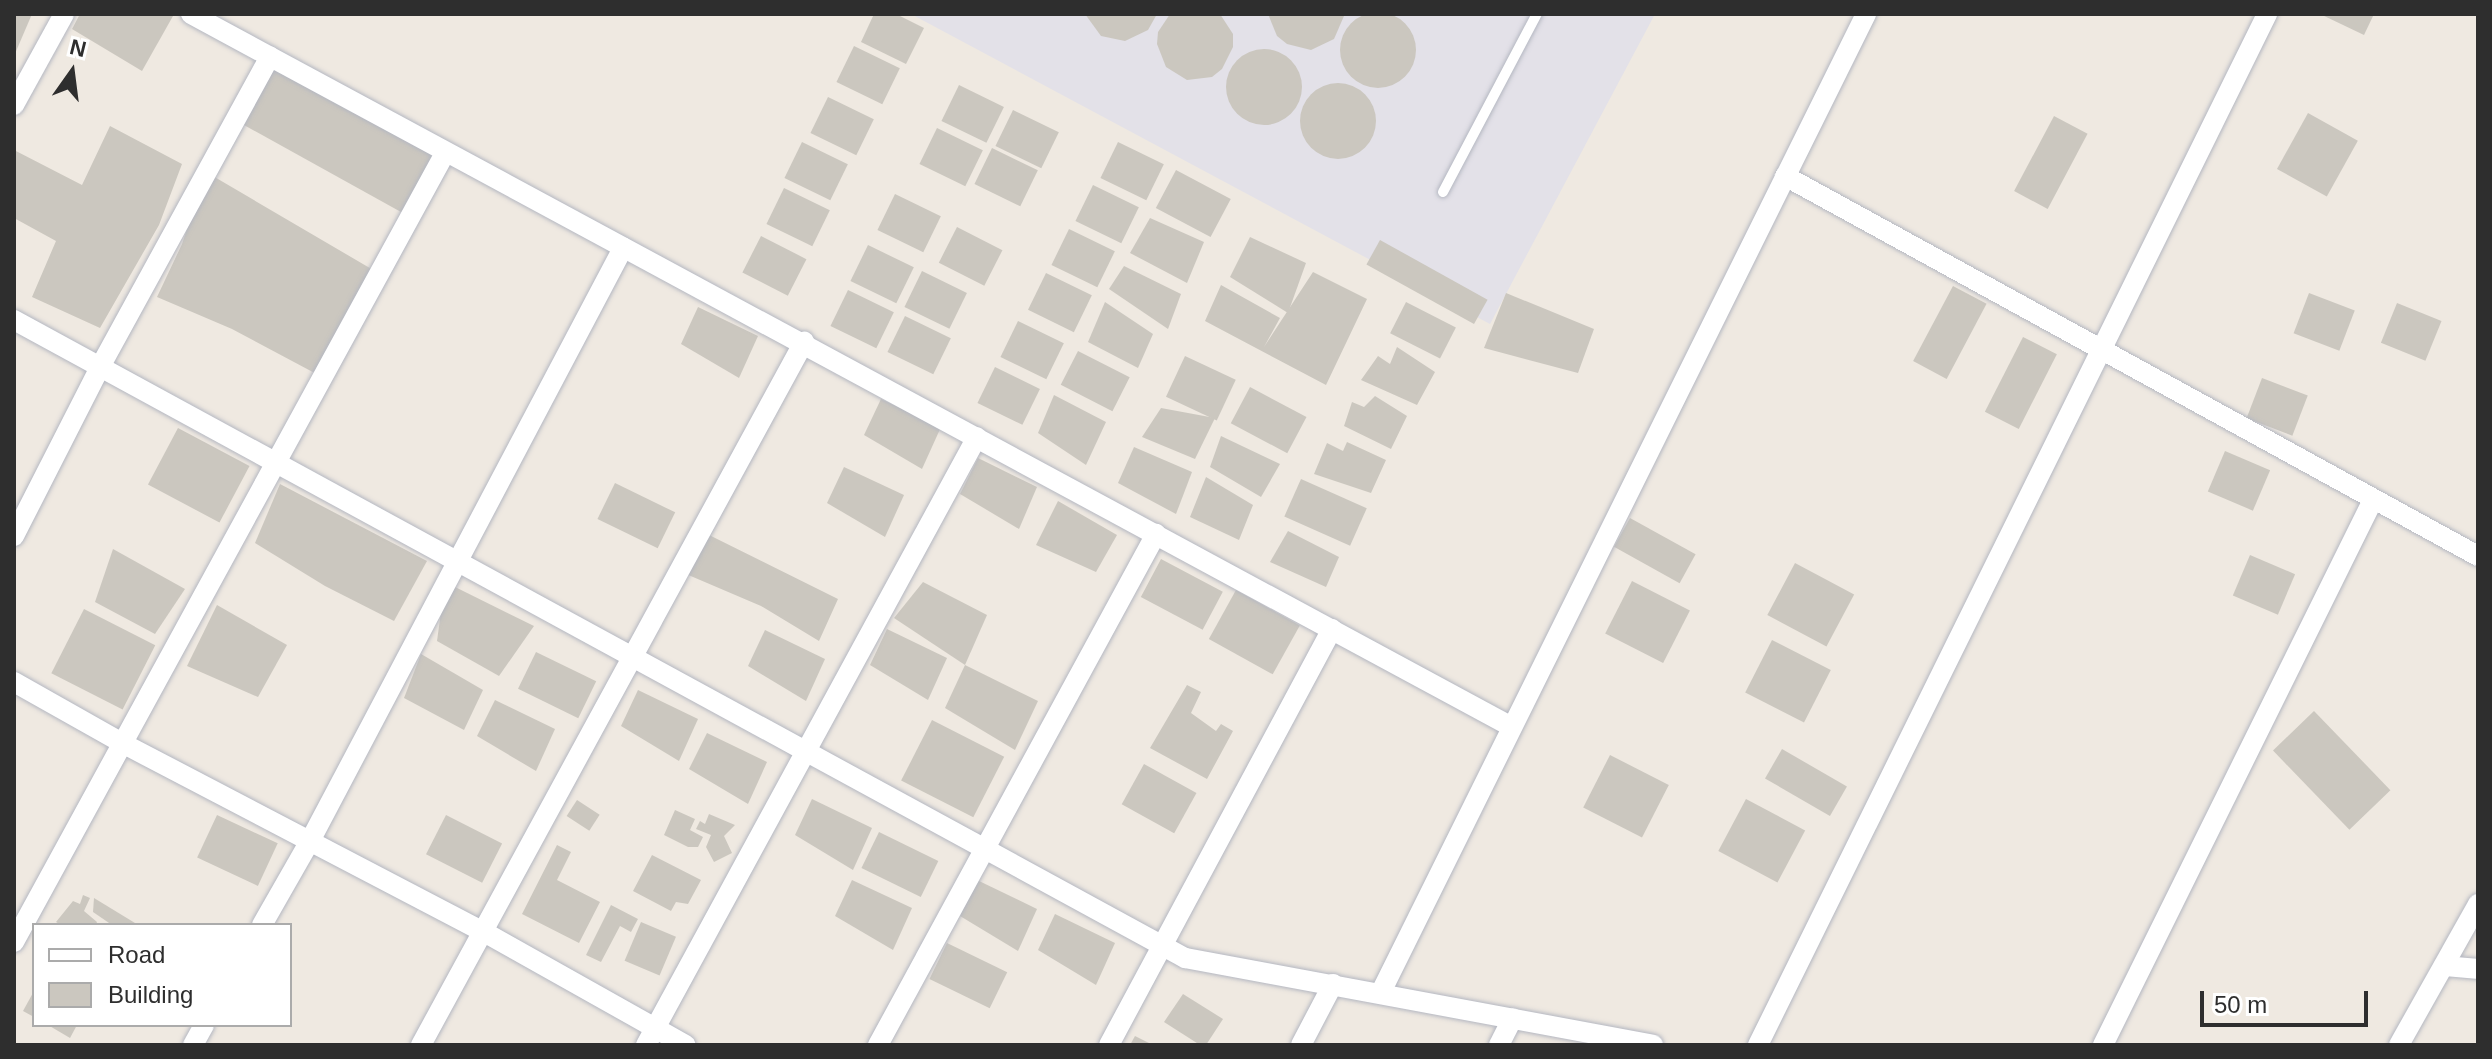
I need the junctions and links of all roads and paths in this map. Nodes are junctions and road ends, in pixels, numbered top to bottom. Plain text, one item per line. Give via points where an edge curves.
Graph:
1 (64, 14) edge
2 (191, 14) edge
3 (1537, 14) edge
4 (1866, 14) edge
5 (2267, 14) edge
6 (270, 56) junction
7 (14, 105) edge
8 (445, 153) junction
9 (1785, 176) junction
10 (1443, 192) dead end
11 (623, 248) junction
12 (14, 320) edge
13 (804, 342) junction
14 (2102, 347) junction
15 (100, 367) junction
16 (977, 437) junction
17 (278, 464) junction
18 (2373, 500) junction
19 (1156, 534) junction
20 (14, 536) edge
21 (2478, 556) edge
22 (456, 562) junction
23 (1332, 629) junction
24 (631, 657) junction
25 (14, 682) edge
26 (1510, 726) junction
27 (124, 744) junction
28 (806, 752) junction
29 (310, 841) junction
30 (984, 849) junction
31 (2478, 904) edge
32 (263, 923) edge
33 (484, 932) junction
34 (14, 942) edge
35 (1161, 946) junction
36 (2444, 966) junction
37 (2478, 969) edge
38 (1333, 984) junction
39 (1381, 992) junction
40 (1513, 1018) junction
41 (203, 1027) edge
42 (651, 1037) edge
43 (193, 1045) edge
44 (421, 1045) edge
45 (685, 1045) edge
46 (878, 1045) edge
47 (1109, 1045) edge
48 (1301, 1045) edge
49 (1499, 1045) edge
50 (1653, 1045) edge
51 (1758, 1045) edge
52 (2103, 1045) edge
53 (2399, 1045) edge

1 - 7 street
2 - 6 street
3 - 10 lane
4 - 9 street
5 - 14 street
6 - 8 street
6 - 15 street
8 - 11 street
8 - 17 street
9 - 14 street
9 - 26 street
11 - 13 street
11 - 22 street
12 - 15 street
13 - 16 street
13 - 24 street
14 - 18 street
14 - 51 street
15 - 17 street
15 - 20 street
16 - 19 street
16 - 28 street
17 - 22 street
17 - 27 street
18 - 21 street
18 - 52 street
19 - 23 street
19 - 30 street
22 - 24 street
22 - 29 street
23 - 26 street
23 - 35 street
24 - 28 street
24 - 33 street
25 - 27 street
26 - 39 street
27 - 29 street
27 - 34 street
28 - 30 street
28 - 42 street
29 - 32 street
29 - 33 street
30 - 35 street
30 - 46 street
31 - 36 street
33 - 42 street
33 - 44 street
35 - 38 street via 1207,964
35 - 47 street
36 - 37 street
36 - 53 street
38 - 39 street
38 - 48 street
39 - 40 street
40 - 49 street
40 - 50 street
41 - 43 street
42 - 45 street

